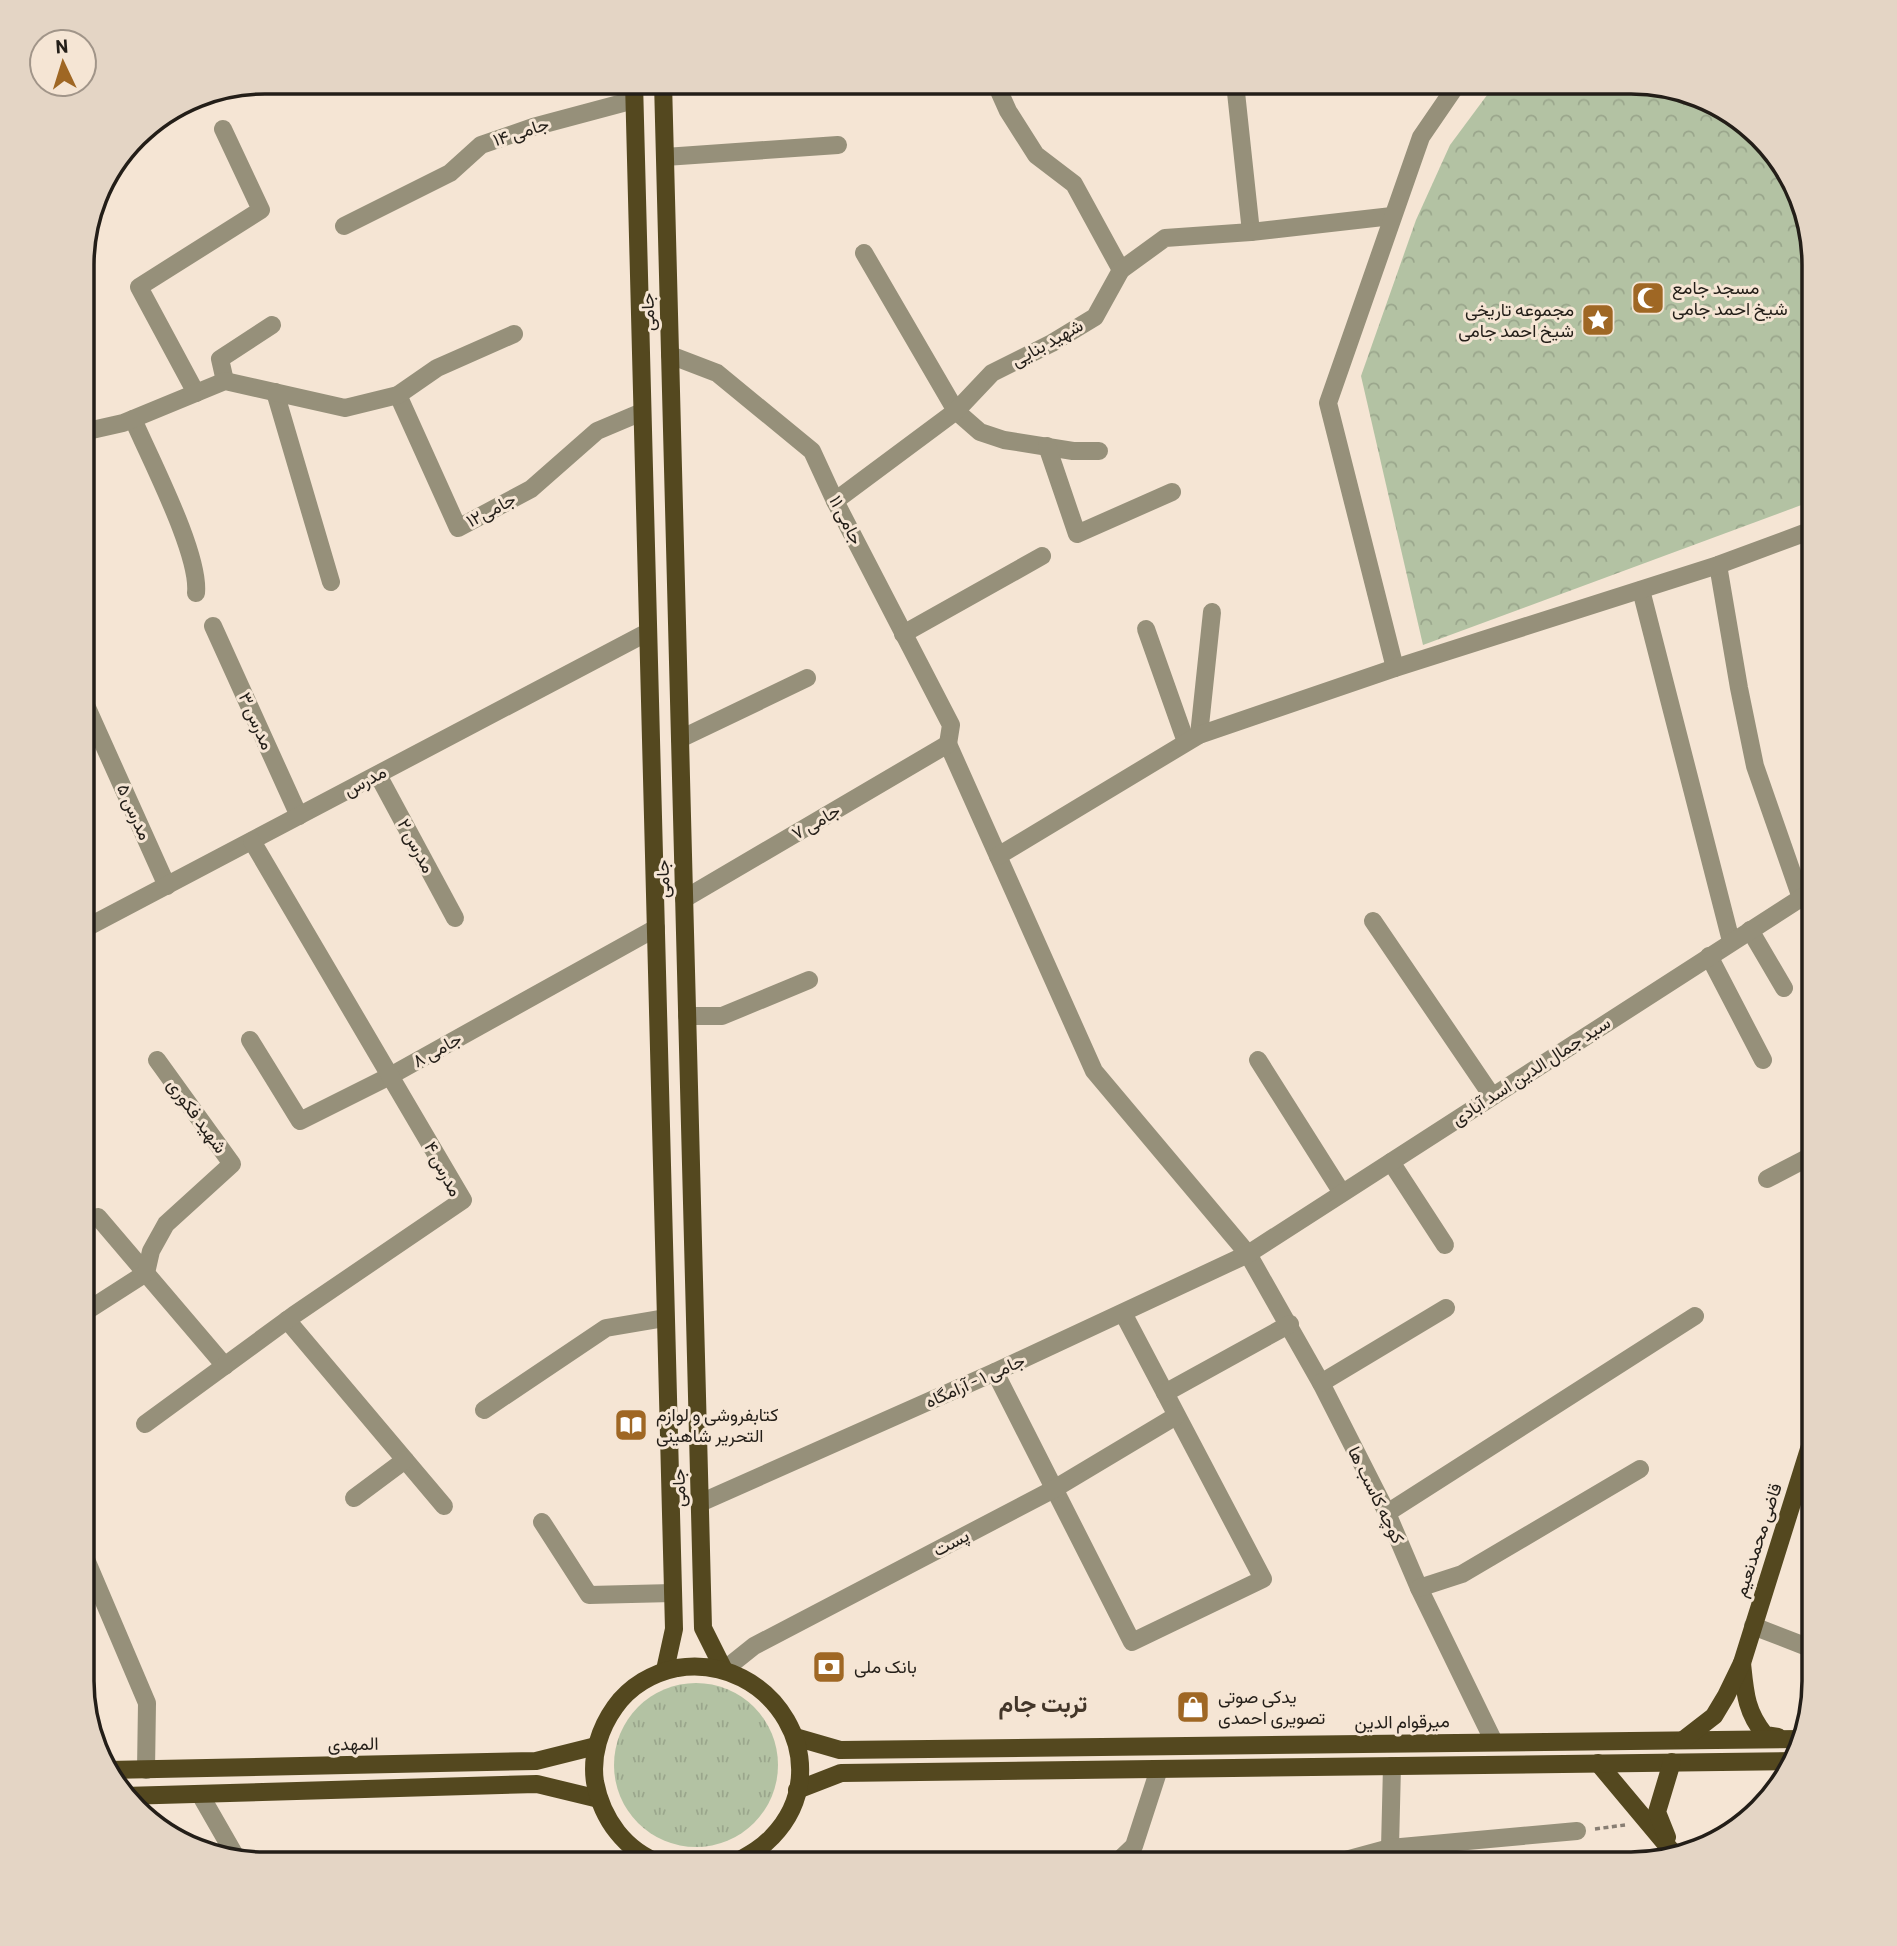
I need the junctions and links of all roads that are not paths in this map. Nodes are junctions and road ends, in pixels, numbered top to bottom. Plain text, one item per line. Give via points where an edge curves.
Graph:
1 (623, 95) edge
2 (634, 95) edge
3 (663, 95) edge
4 (1001, 95) edge
5 (1236, 95) edge
6 (1450, 95) edge
7 (223, 129) dead end
8 (838, 145) dead end
9 (665, 157) junction
10 (638, 210) junction
11 (667, 214) junction
12 (1392, 216) junction
13 (344, 226) dead end
14 (1251, 232) junction
15 (864, 253) dead end
16 (639, 269) junction
17 (668, 270) junction
18 (1121, 270) junction
19 (272, 325) dead end
20 (514, 334) dead end
21 (670, 355) junction
22 (225, 381) junction
23 (196, 393) junction
24 (275, 393) junction
25 (398, 395) junction
26 (956, 411) junction
27 (642, 412) junction
28 (133, 419) junction
29 (95, 429) edge
30 (1047, 446) junction
31 (1099, 451) dead end
32 (1172, 492) dead end
33 (835, 501) junction
34 (1802, 534) edge
35 (1042, 555) dead end
36 (1718, 565) junction
37 (331, 582) dead end
38 (1641, 590) junction
39 (196, 593) dead end
40 (1212, 612) dead end
41 (213, 626) dead end
42 (677, 626) junction
43 (1146, 629) dead end
44 (648, 632) junction
45 (904, 634) junction
46 (1395, 668) junction
47 (807, 678) dead end
48 (95, 726) edge
49 (1192, 738) junction
50 (680, 739) junction
51 (948, 744) junction
52 (378, 775) junction
53 (299, 816) junction
54 (253, 841) junction
55 (998, 856) junction
56 (1802, 880) edge
57 (167, 886) junction
58 (1802, 898) edge
59 (684, 899) junction
60 (455, 918) dead end
61 (1373, 921) dead end
62 (95, 923) edge
63 (656, 928) junction
64 (1750, 930) junction
65 (1731, 941) junction
66 (1709, 956) junction
67 (809, 980) dead end
68 (1784, 989) dead end
69 (688, 1016) junction
70 (250, 1040) dead end
71 (157, 1060) dead end
72 (1258, 1060) dead end
73 (1763, 1060) dead end
74 (390, 1076) junction
75 (1492, 1096) junction
76 (1802, 1161) edge
77 (1391, 1162) junction
78 (1767, 1180) dead end
79 (1342, 1193) junction
80 (98, 1217) dead end
81 (1445, 1245) dead end
82 (1248, 1254) junction
83 (146, 1273) junction
84 (95, 1306) edge
85 (1446, 1308) dead end
86 (1123, 1313) junction
87 (1695, 1317) dead end
88 (665, 1318) junction
89 (287, 1320) junction
90 (1290, 1324) junction
91 (225, 1366) junction
92 (995, 1372) junction
93 (1321, 1383) junction
94 (1165, 1393) junction
95 (484, 1410) dead end
96 (1176, 1416) junction
97 (145, 1424) dead end
98 (405, 1460) junction
99 (1640, 1469) dead end
100 (1802, 1471) edge
101 (1054, 1489) junction
102 (354, 1498) dead end
103 (700, 1503) junction
104 (444, 1506) dead end
105 (1387, 1513) junction
106 (542, 1522) dead end
107 (95, 1580) edge
108 (1419, 1588) junction
109 (673, 1593) junction
110 (1753, 1626) junction
111 (1802, 1645) edge
112 (1742, 1663) junction
113 (666, 1670) junction
114 (724, 1670) junction
115 (795, 1737) junction
116 (1792, 1739) edge
117 (1792, 1739) edge
118 (1683, 1740) junction
119 (1494, 1742) junction
120 (1336, 1744) junction
121 (1279, 1745) junction
122 (596, 1746) junction
123 (1782, 1761) edge
124 (1672, 1762) junction
125 (1598, 1763) junction
126 (1392, 1766) junction
127 (1273, 1767) junction
128 (1333, 1767) junction
129 (1159, 1769) junction
130 (120, 1770) edge
131 (146, 1770) junction
132 (797, 1790) junction
133 (140, 1796) edge
134 (201, 1796) junction
135 (598, 1799) junction
136 (1577, 1831) road end
137 (1668, 1847) edge
138 (1671, 1847) edge
139 (231, 1848) edge
140 (639, 1852) edge
141 (755, 1852) edge
142 (1128, 1852) edge
143 (1391, 1852) edge
144 (1421, 1852) edge

1 - 13 street, جامی ۱۴ via 481,145 450,173
2 - 10 main road, جامی
3 - 9 main road, جامی
4 - 18 street via 1036,155 1074,184
5 - 14 street
6 - 12 street via 1421,137
7 - 23 street via 261,210 139,287
8 - 9 street
9 - 11 main road, جامی
10 - 11 main road via 645,218 657,220
10 - 16 main road, جامی
11 - 17 main road, جامی
12 - 14 street, شهید بنایی
12 - 46 street via 1328,403
14 - 18 street, شهید بنایی via 1165,238
15 - 26 street
16 - 17 main road via 648,262
16 - 27 main road, جامی
17 - 21 main road, جامی
18 - 26 street, شهید بنایی via 1096,317 992,373
19 - 22 street via 220,359
20 - 25 street via 437,368
21 - 33 street, جامی ۱۱ via 717,373 813,451
21 - 42 main road, جامی
22 - 23 street
22 - 24 street
23 - 28 street
24 - 25 street via 345,408
24 - 37 street
25 - 27 street, جامی۱۲ via 458,528 531,489 597,431
26 - 30 street via 981,432
26 - 33 street, شهید بنایی
27 - 44 main road, جامی
28 - 29 street
28 - 39 street via 183,536 197,580
30 - 31 street
30 - 32 street via 1077,534
33 - 45 street, جامی ۱۱
34 - 36 street
35 - 45 street
36 - 38 street
36 - 56 street via 1755,766
38 - 46 street
38 - 65 street
40 - 49 street
41 - 53 street, مدرس ۳
42 - 44 main road
42 - 50 main road, جامی
43 - 49 street
44 - 52 street, مدرس
44 - 63 main road, جامی
45 - 51 street, جامی ۱۱ via 951,725
46 - 49 street
47 - 50 street
48 - 57 street, مدرس ۵
49 - 55 street
50 - 59 main road, جامی
51 - 55 street, جامی ۱۱
51 - 59 street, جامی ۷
52 - 53 street, مدرس
52 - 60 street, مدرس ۲
53 - 54 street, مدرس
54 - 57 street, مدرس
54 - 74 street, مدرس ۴
55 - 82 street, کوچه کاسب ها via 1094,1071
57 - 62 street, مدرس
58 - 64 street, سید جمال الدین اسد آبادی
59 - 69 main road, جامی
61 - 75 street
63 - 74 street, جامی ۸
63 - 88 main road, جامی
64 - 65 street, سید جمال الدین اسد آبادی
64 - 68 street
65 - 66 street, سید جمال الدین اسد آبادی
66 - 73 street
66 - 75 street, سید جمال الدین اسد آبادی
67 - 69 street via 722,1016
69 - 103 main road, جامی
70 - 74 street, جامی ۸ via 300,1121
71 - 83 street, شهید فکوری via 232,1164 166,1224 151,1251
72 - 79 street
74 - 89 street, مدرس ۴ via 463,1200
75 - 77 street, سید جمال الدین اسد آبادی
76 - 78 street
77 - 79 street, سید جمال الدین اسد آبادی
77 - 81 street
79 - 82 street, سید جمال الدین اسد آبادی
80 - 83 street
82 - 86 street, جامی ۱ - آرامگاه
82 - 90 street, کوچه کاسب ها
83 - 84 street
83 - 91 street
85 - 93 street
86 - 92 street, جامی ۱ - آرامگاه
86 - 94 street
87 - 105 street
88 - 95 street via 606,1328
88 - 109 main road, جامی
89 - 91 street, مدرس ۴
89 - 98 street
90 - 93 street, کوچه کاسب ها
90 - 94 street
91 - 97 street, مدرس ۴
92 - 101 street
92 - 103 street, جامی ۱ - آرامگاه
93 - 105 street, کوچه کاسب ها
94 - 96 street
96 - 101 street, پست
96 - 101 street via 1263,1579 1132,1642
98 - 102 street
98 - 104 street
99 - 108 street via 1462,1574
100 - 110 main road, قاضی محمدنعیم
101 - 114 street, پست via 754,1646
103 - 114 main road, جامی via 703,1628
105 - 108 street, کوچه کاسب ها
106 - 109 street via 589,1595
107 - 131 street via 148,1703
108 - 119 street, کوچه کاسب ها
109 - 113 main road, جامی via 674,1629
110 - 111 street
110 - 112 main road, قاضی محمدنعیم
112 - 116 main road, قاضی محمدنعیم via 1753,1720 1765,1735
112 - 118 main road, قاضی محمدنعیم via 1714,1716
113 - 114 main road via 695,1665
113 - 122 main road via 621,1699 605,1721
114 - 115 main road via 748,1679 768,1695
115 - 121 main road, میرقوام الدین via 840,1750
115 - 132 main road
117 - 118 main road, میرقوام الدین
118 - 119 main road, میرقوام الدین
119 - 120 main road, میرقوام الدین
120 - 121 main road, میرقوام الدین
120 - 128 main road via 1330,1752
121 - 127 main road via 1284,1762
122 - 131 main road, المهدی via 536,1761
122 - 135 main road
123 - 124 main road
124 - 125 main road
124 - 138 main road via 1657,1812
125 - 126 main road
125 - 137 main road
126 - 128 main road
126 - 143 street
127 - 128 main road
127 - 129 main road
129 - 132 main road via 841,1773
129 - 142 street via 1134,1846
130 - 131 main road, المهدی
132 - 141 main road via 788,1815
133 - 134 main road
134 - 135 main road via 537,1784
134 - 139 street
135 - 140 main road via 610,1824
136 - 144 street

